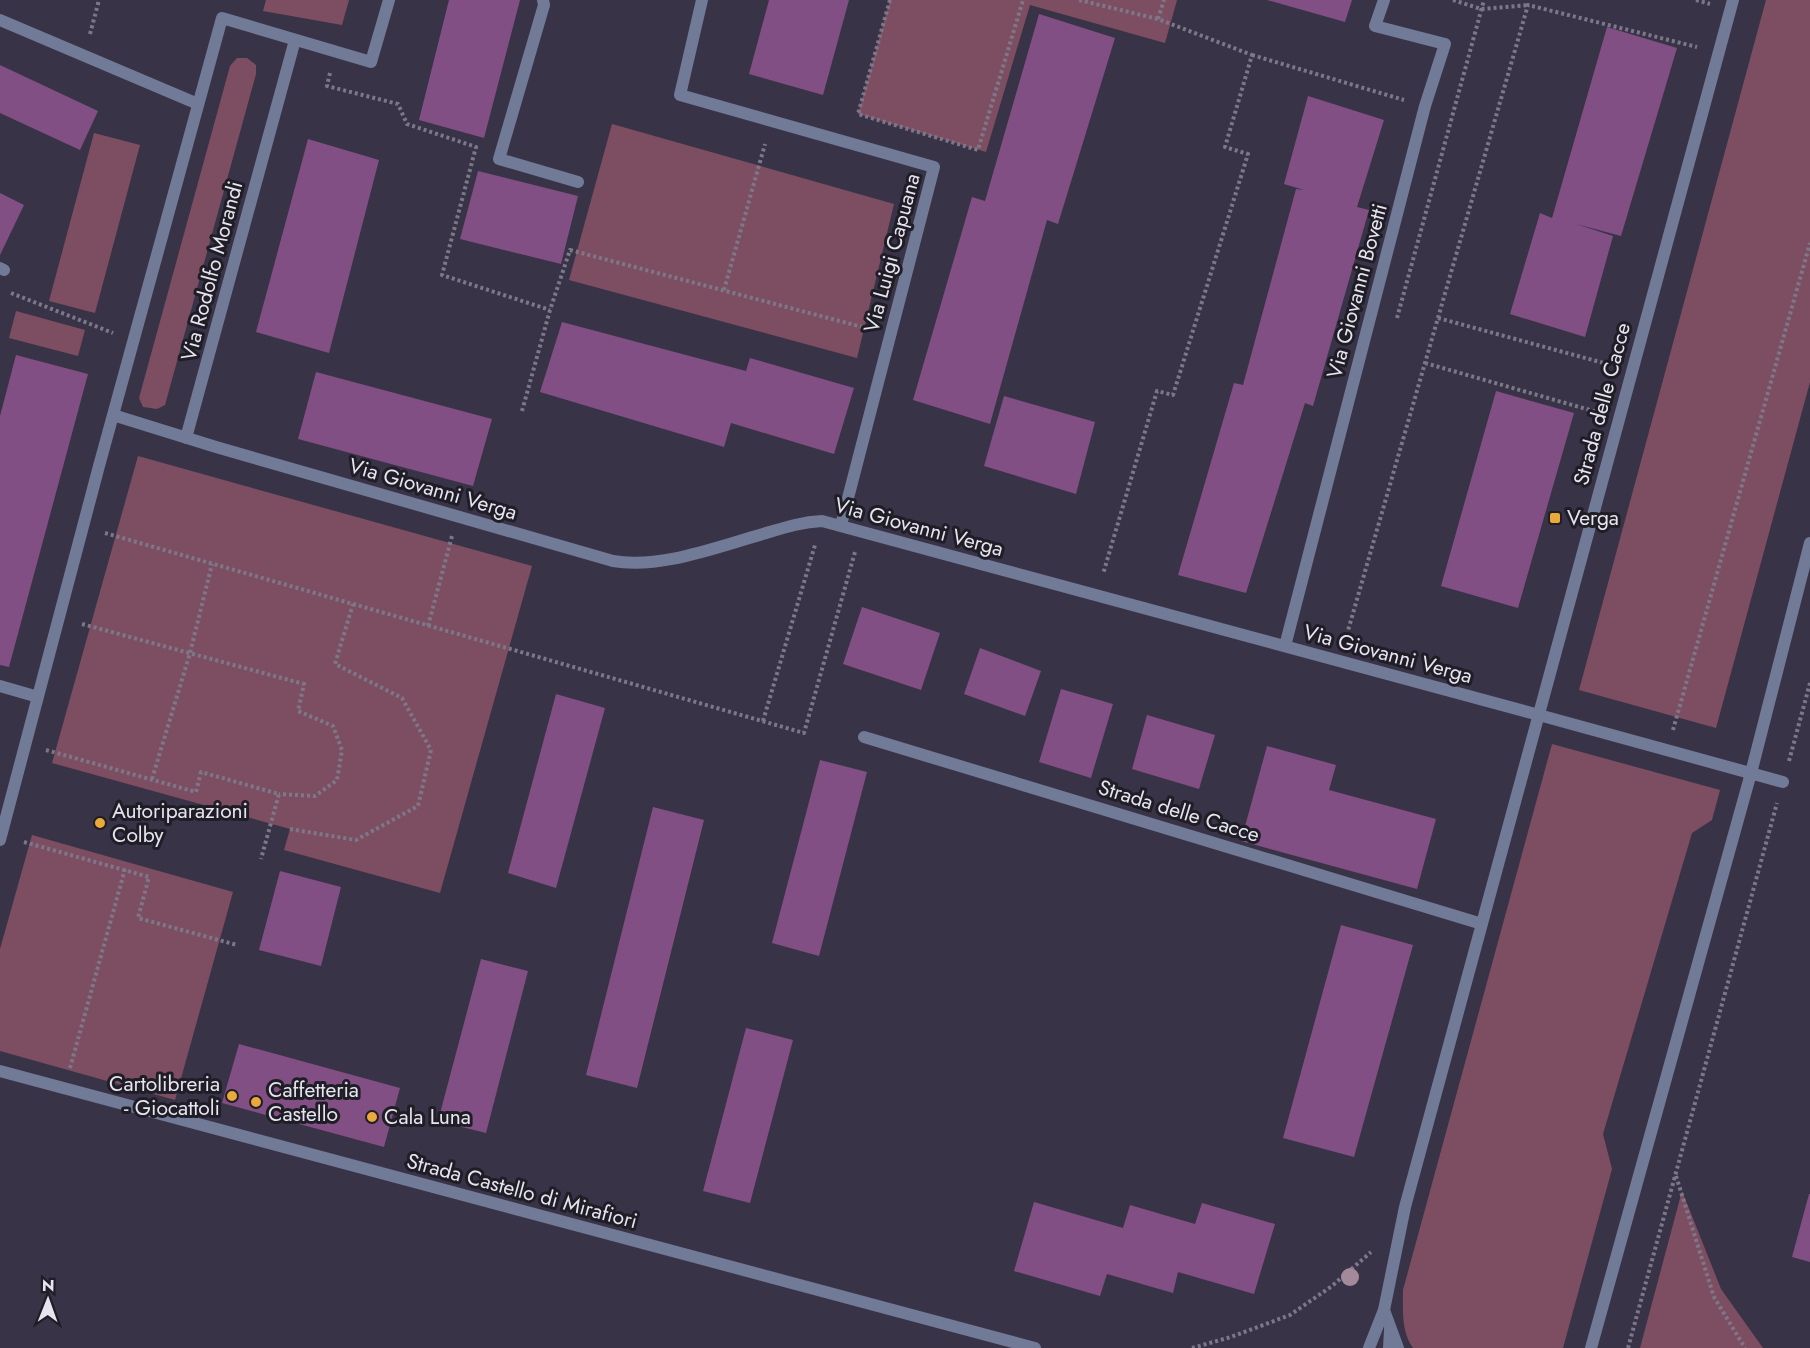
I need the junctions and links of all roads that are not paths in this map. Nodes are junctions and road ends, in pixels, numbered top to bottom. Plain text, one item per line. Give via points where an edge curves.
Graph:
1 (389, 0) edge
2 (543, 0) edge
3 (702, 0) edge
4 (1384, 0) edge
5 (1733, 0) edge
6 (0, 20) edge
7 (295, 40) junction
8 (198, 104) junction
9 (578, 182) dead end
10 (113, 415) junction
11 (186, 438) junction
12 (841, 525) junction
13 (1810, 543) edge
14 (1285, 646) junction
15 (0, 686) edge
16 (38, 697) junction
17 (1539, 715) junction
18 (864, 736) dead end
19 (1751, 773) junction
20 (1783, 782) road end
21 (1, 837) edge
22 (1482, 924) junction
23 (0, 1071) edge
24 (1383, 1310) junction
25 (1390, 1330) junction
26 (1035, 1348) edge
27 (1369, 1348) edge
28 (1389, 1348) edge
29 (1398, 1348) edge
30 (1591, 1348) edge

1 - 7 street via 370,62
2 - 9 street via 499,159
3 - 12 street, Via Luigi Capuana via 680,94 934,167
4 - 14 street, Via Giovanni Bovetti via 1375,26 1445,44 1425,106
5 - 17 street, Strada delle Cacce
6 - 8 street
7 - 8 street via 222,18
7 - 11 street, Via Rodolfo Morandi
8 - 10 street
10 - 11 street
10 - 16 street
11 - 12 street, Via Giovanni Verga via 632,564 651,563 803,522
12 - 14 street, Via Giovanni Verga
13 - 19 street
14 - 17 street, Via Giovanni Verga
15 - 16 street
16 - 21 street
17 - 19 street, Via Giovanni Verga
17 - 22 street, Strada delle Cacce
18 - 22 street, Strada delle Cacce
19 - 20 street, Via Giovanni Verga
19 - 30 street
22 - 24 street, Strada delle Cacce via 1404,1207
23 - 26 street, Strada Castello di Mirafiori
24 - 25 street
24 - 27 street, Strada delle Cacce
25 - 28 street
25 - 29 street

